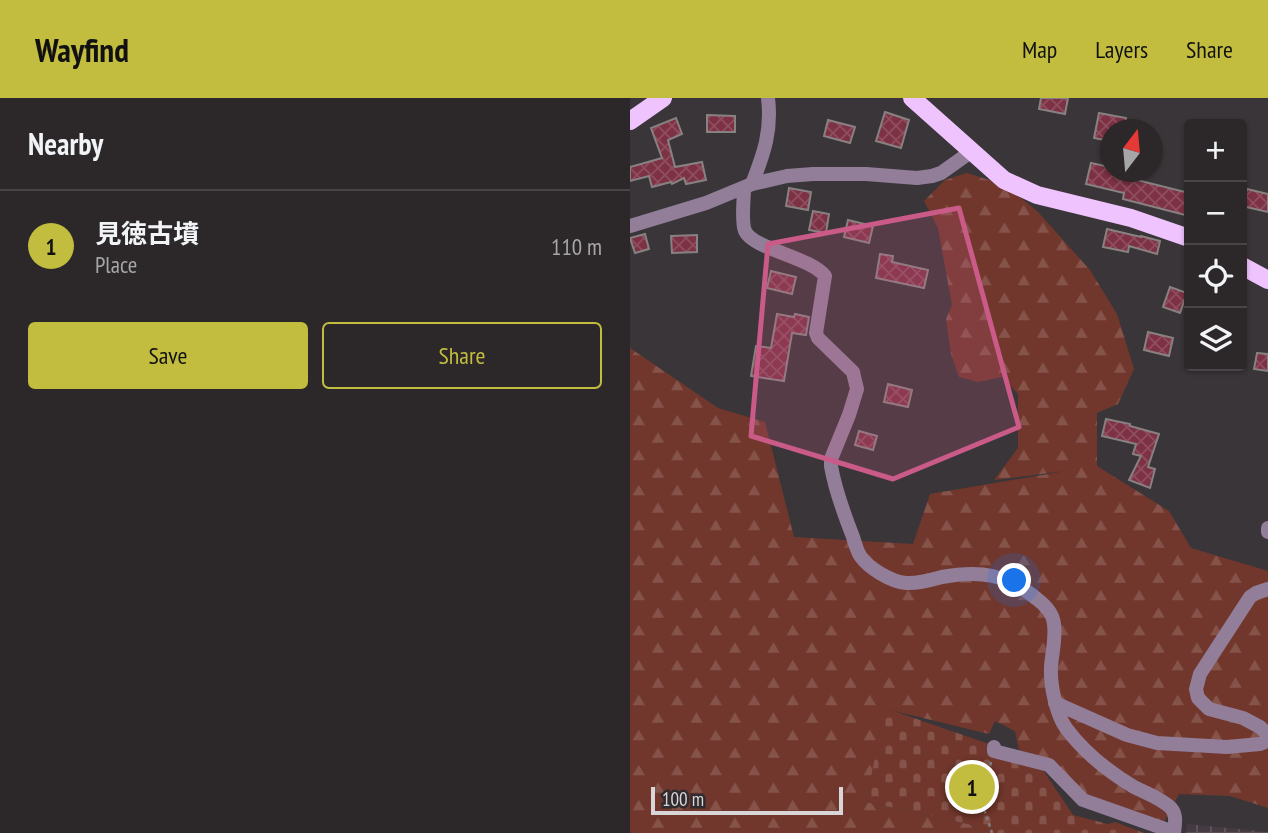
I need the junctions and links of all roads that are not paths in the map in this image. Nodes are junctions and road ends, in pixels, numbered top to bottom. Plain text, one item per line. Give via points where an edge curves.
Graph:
1 (663, 98) edge
2 (768, 98) edge
3 (912, 98) edge
4 (630, 121) edge
5 (972, 151) junction
6 (748, 186) junction
7 (630, 226) edge
8 (1184, 236) edge
9 (1247, 269) edge
10 (1268, 280) edge
11 (1268, 589) edge
12 (1055, 703) junction
13 (994, 749) road end
14 (1174, 833) edge

1 - 4 main road
2 - 6 street via 771,119 764,153
3 - 5 main road
5 - 6 street via 932,176 813,174
5 - 8 main road via 1004,180 1037,195
6 - 7 street
6 - 12 street via 744,226 748,236 825,276 816,333 853,372 857,389 831,466 860,556 893,580 905,583 984,574 1005,578 1030,593 1049,610 1054,622 1051,671
9 - 10 main road
11 - 12 street via 1250,597 1200,674 1196,689 1209,709 1260,727 1268,735 1267,741 1227,747 1157,743
12 - 14 street via 1064,726 1082,746 1117,775 1170,807
13 - 14 street via 1049,765 1083,800

